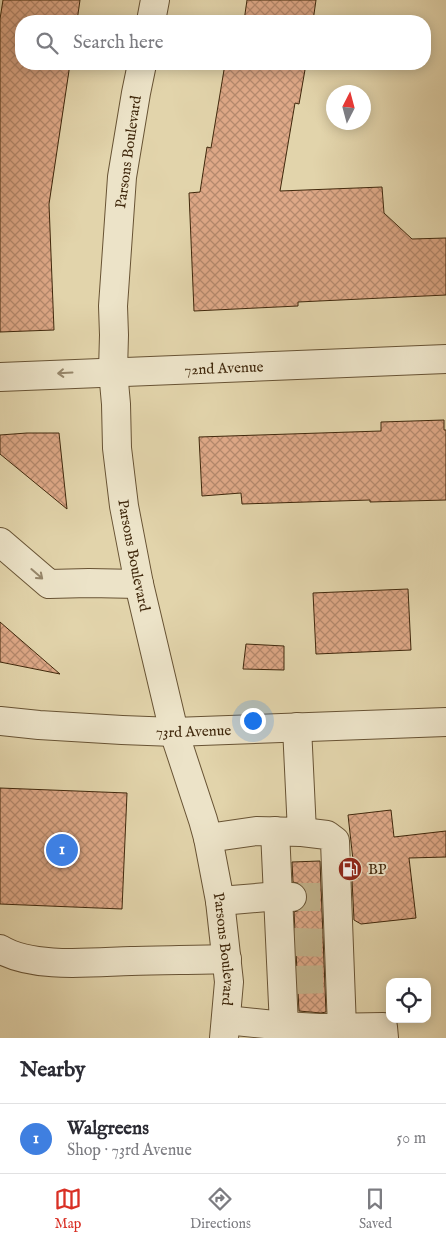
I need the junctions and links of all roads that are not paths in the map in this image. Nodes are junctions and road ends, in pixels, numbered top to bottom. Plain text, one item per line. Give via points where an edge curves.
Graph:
1 (155, 0) edge
2 (152, 15) edge
3 (141, 70) edge
4 (446, 359) edge
5 (113, 371) junction
6 (0, 376) edge
7 (0, 542) edge
8 (139, 584) junction
9 (0, 721) edge
10 (446, 722) edge
11 (297, 727) junction
12 (174, 732) junction
13 (275, 831) junction
14 (302, 832) junction
15 (208, 838) junction
16 (286, 897) junction
17 (220, 902) junction
18 (0, 949) edge
19 (227, 959) junction
20 (284, 1026) junction
21 (225, 1029) edge
22 (327, 1031) edge
23 (384, 1038) edge

1 - 2 street
3 - 5 street, Parsons Boulevard via 122,177 113,306
4 - 5 street, 72nd Avenue
5 -> 6 street, 72nd Avenue
5 - 8 street, Parsons Boulevard via 118,458
7 -> 8 street via 49,584
8 - 12 street, Parsons Boulevard
9 - 12 street, 73rd Avenue
10 - 11 street, 73rd Avenue
11 - 12 street, 73rd Avenue
11 - 14 street
12 - 15 street, Parsons Boulevard
13 - 14 street
13 - 15 street
13 - 16 street
14 - 22 street via 327,835 335,841 336,979
15 - 17 street, Parsons Boulevard
16 - 17 street
16 - 20 street via 288,980
17 - 19 street, Parsons Boulevard
18 - 19 street via 42,961 73,963
19 - 21 street, Parsons Boulevard via 229,982
20 - 21 street
20 - 22 street
22 - 23 street via 383,1027

